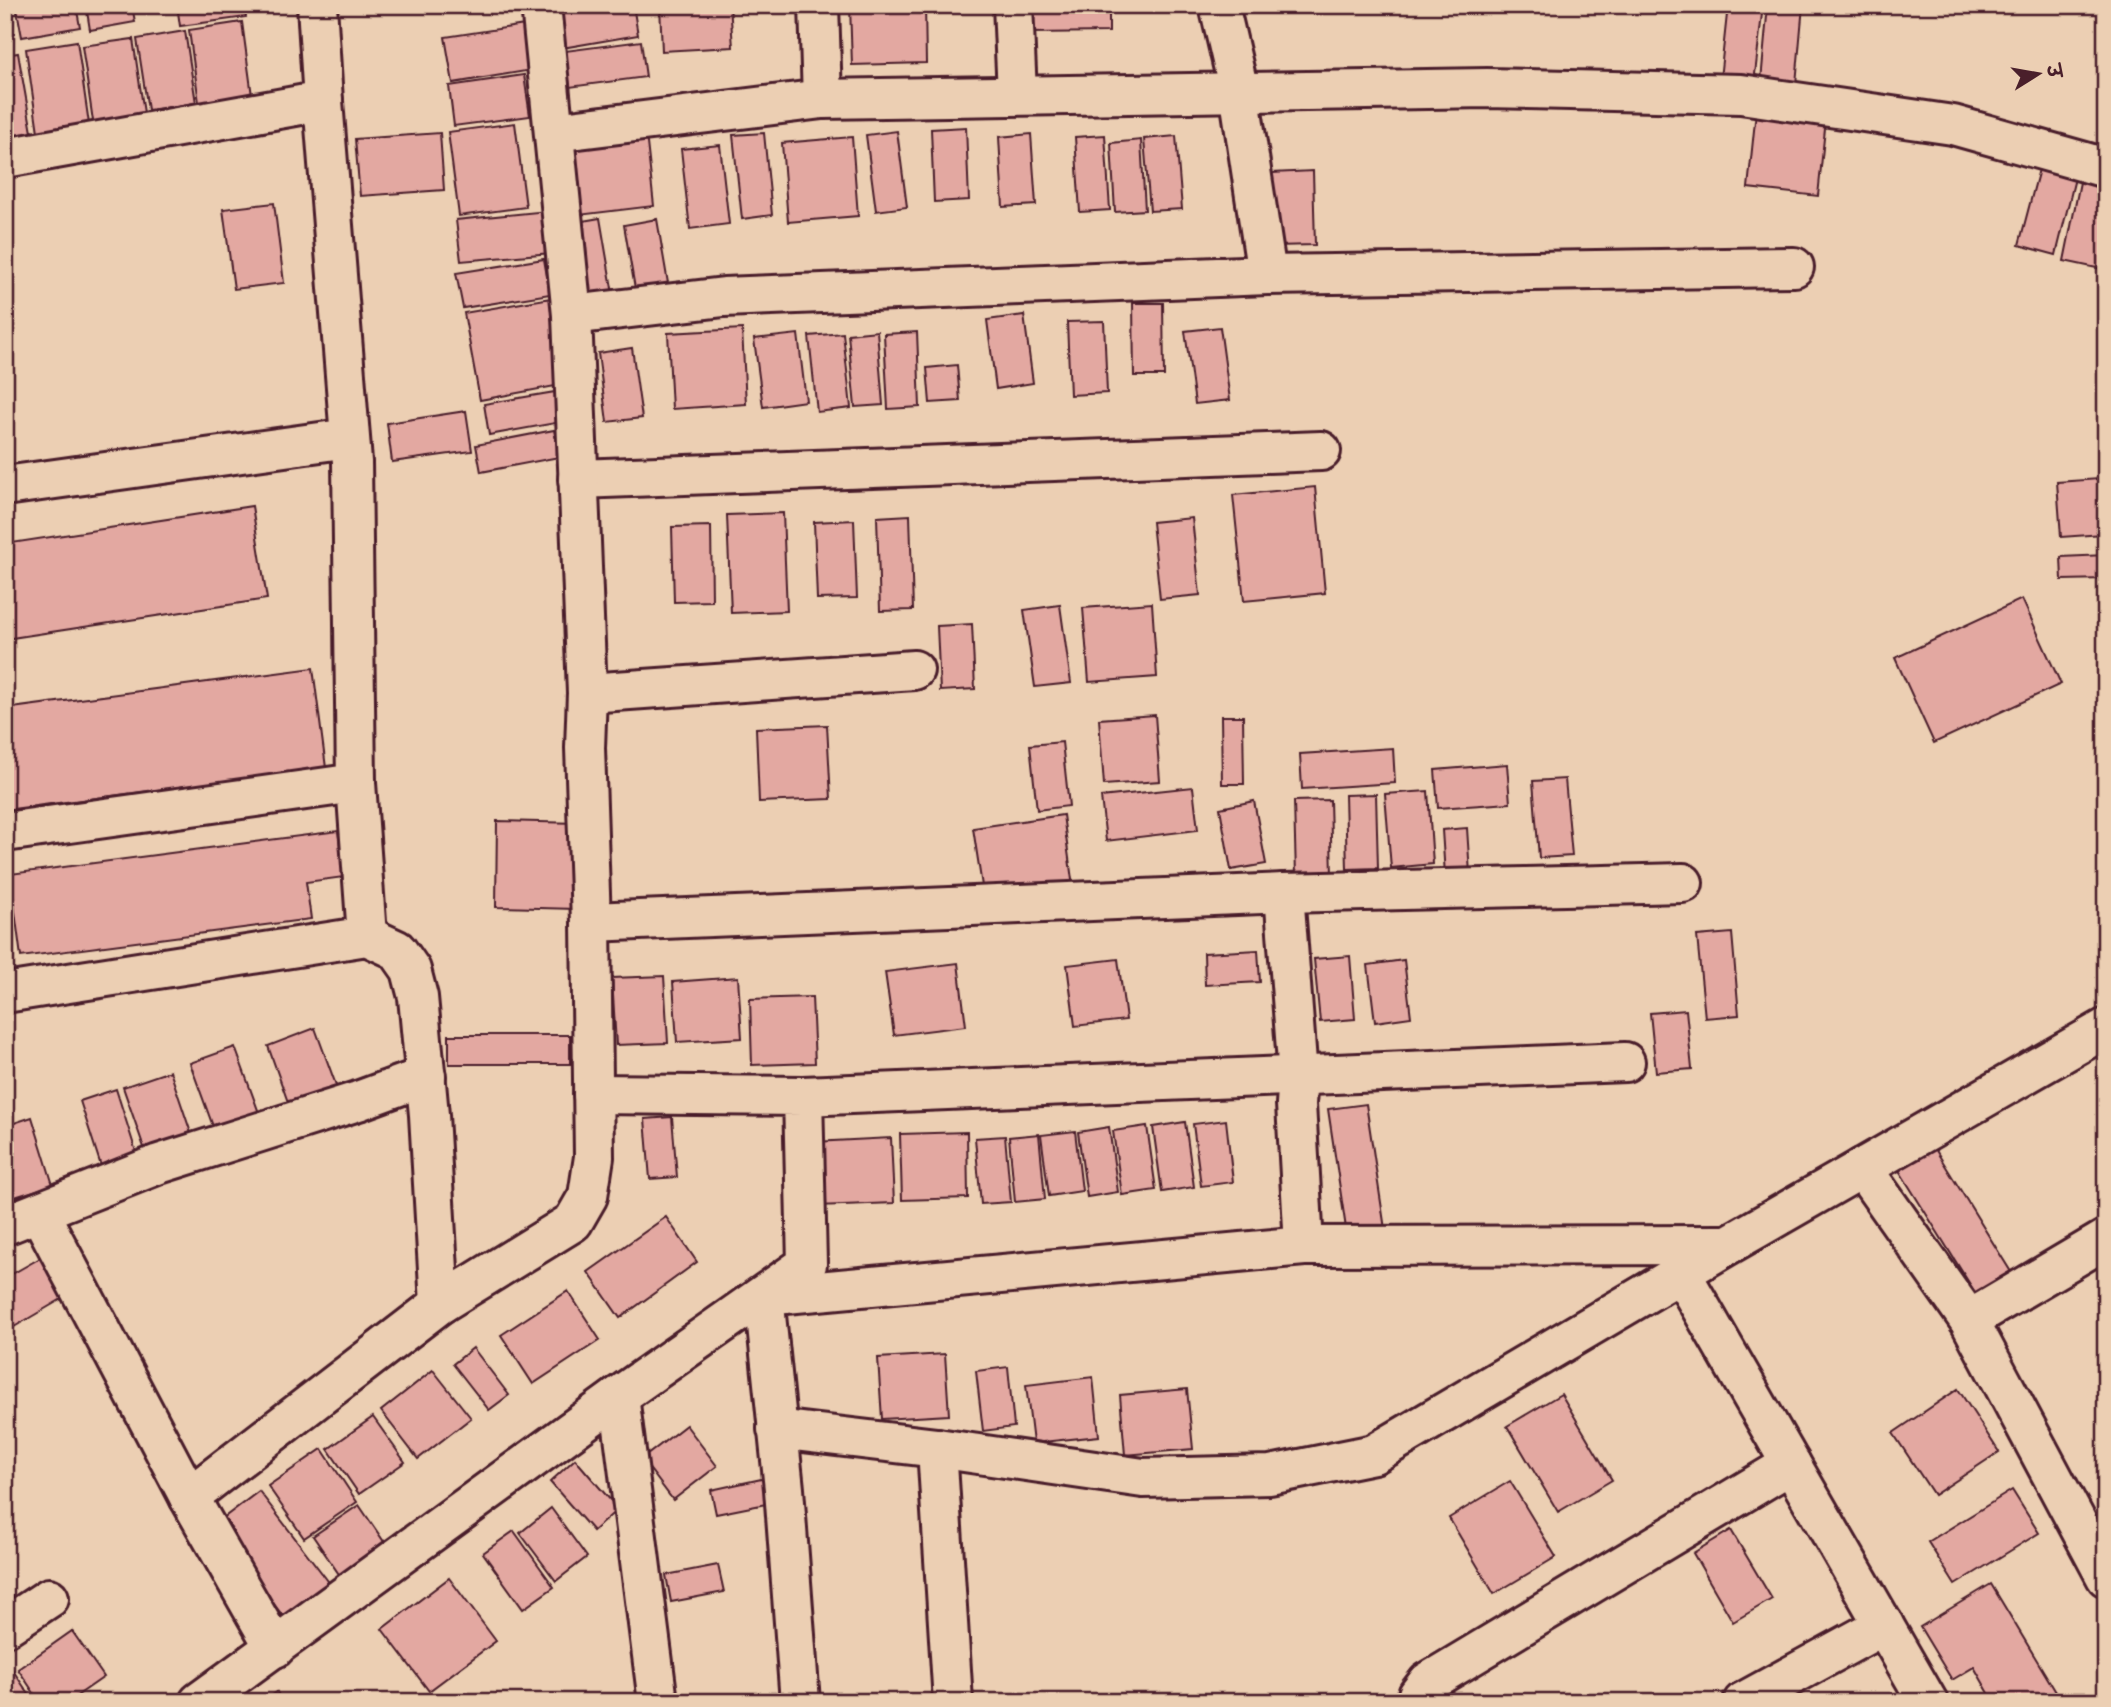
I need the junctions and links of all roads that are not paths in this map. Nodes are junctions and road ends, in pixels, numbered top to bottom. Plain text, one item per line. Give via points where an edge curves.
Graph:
1 (317, 5) edge
2 (541, 5) edge
3 (819, 5) edge
4 (1013, 5) edge
5 (1219, 5) edge
6 (1239, 91) junction
7 (1017, 94) junction
8 (822, 99) junction
9 (323, 101) junction
10 (554, 132) junction
11 (5, 158) edge
12 (2106, 168) edge
13 (1794, 267) dead end
14 (1267, 275) junction
15 (572, 315) junction
16 (349, 438) junction
17 (1321, 451) dead end
18 (578, 479) junction
19 (5, 486) edge
20 (914, 670) dead end
21 (587, 693) junction
22 (356, 783) junction
23 (5, 832) edge
24 (1682, 883) dead end
25 (1284, 893) junction
26 (592, 922) junction
27 (367, 936) junction
28 (5, 993) edge
29 (2106, 1028) edge
30 (1625, 1062) dead end
31 (426, 1076) junction
32 (1297, 1076) junction
33 (593, 1094) junction
34 (803, 1096) junction
35 (1862, 1168) junction
36 (22, 1218) edge
37 (2106, 1239) edge
38 (1728, 1245) junction
39 (1304, 1246) junction
40 (1681, 1273) junction
41 (764, 1296) junction
42 (440, 1304) junction
43 (1969, 1320) junction
44 (619, 1396) junction
45 (777, 1429) junction
46 (937, 1448) junction
47 (1791, 1464) junction
48 (189, 1497) junction
49 (2093, 1518) edge
50 (2106, 1577) edge
51 (49, 1598) dead end
52 (1884, 1625) junction
53 (5, 1627) edge
54 (275, 1648) junction
55 (199, 1702) edge
56 (658, 1702) edge
57 (800, 1702) edge
58 (953, 1702) edge
59 (1416, 1702) edge
60 (1743, 1702) edge
61 (1928, 1702) edge

1 - 9 street
2 - 10 street
3 - 8 street
4 - 7 street
5 - 6 street
6 - 7 street
6 - 12 street via 1487,88 1741,94 1953,125
6 - 14 street
7 - 8 street
8 - 10 street
9 - 11 street
9 - 16 street
10 - 15 street
13 - 14 street
14 - 15 street via 724,297
15 - 18 street
16 - 19 street
16 - 22 street
17 - 18 street
18 - 21 street
20 - 21 street
21 - 26 street
22 - 23 street
22 - 27 street
24 - 25 street
25 - 26 street
25 - 32 street
26 - 33 street
27 - 28 street
27 - 31 street via 397,950 411,970
29 - 35 street
30 - 32 street
31 - 36 street via 159,1164
31 - 42 street
32 - 34 street
32 - 39 street
33 - 34 street
33 - 42 street via 594,1157 588,1196 573,1222
34 - 41 street via 807,1264
35 - 38 street
35 - 43 street
36 - 48 street
37 - 43 street
38 - 39 street
38 - 40 street
39 - 41 street
40 - 46 street via 1374,1454 1270,1475 1143,1478
40 - 47 street
41 - 44 street
41 - 45 street
42 - 48 street
43 - 49 street
44 - 54 street
44 - 56 street
45 - 46 street
45 - 57 street
46 - 58 street
47 - 52 street
47 - 59 street via 1428,1682
48 - 54 street
49 - 50 street
51 - 53 street
52 - 60 street
52 - 61 street
54 - 55 street

